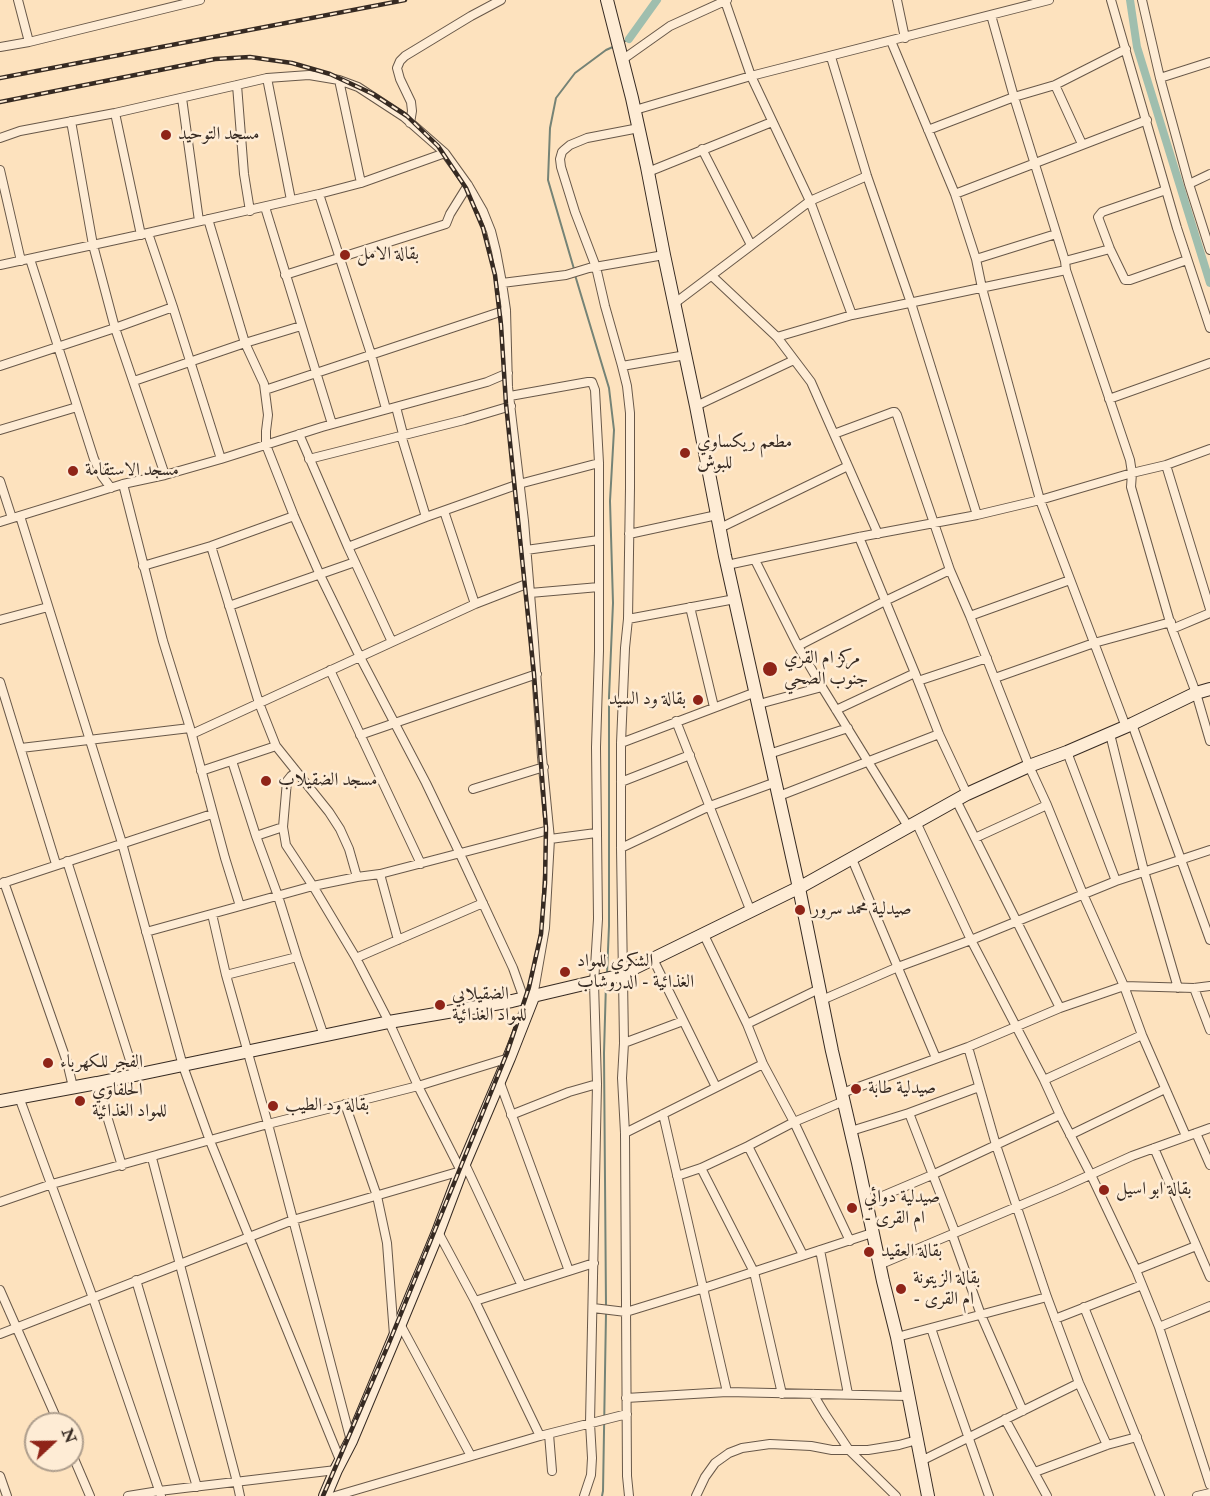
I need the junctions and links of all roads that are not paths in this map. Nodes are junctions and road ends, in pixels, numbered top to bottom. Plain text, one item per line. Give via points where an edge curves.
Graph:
1 (18, 0) edge
2 (501, 0) edge
3 (607, 0) edge
4 (726, 0) edge
5 (897, 0) edge
6 (1049, 0) edge
7 (1111, 0) edge
8 (1142, 0) edge
9 (194, 1) edge
10 (991, 15) junction
11 (905, 38) junction
12 (891, 41) junction
13 (29, 42) junction
14 (0, 47) edge
15 (1126, 50) junction
16 (621, 55) junction
17 (831, 57) junction
18 (1210, 62) edge
19 (751, 76) junction
20 (267, 78) junction
21 (1160, 78) junction
22 (339, 80) junction
23 (237, 85) junction
24 (1055, 85) junction
25 (1014, 97) junction
26 (182, 98) junction
27 (635, 111) junction
28 (115, 113) junction
29 (1147, 120) junction
30 (71, 121) junction
31 (772, 122) junction
32 (410, 123) junction
33 (639, 128) junction
34 (928, 130) junction
35 (0, 138) edge
36 (1082, 144) junction
37 (702, 149) junction
38 (445, 153) junction
39 (1035, 162) junction
40 (0, 170) edge
41 (648, 171) junction
42 (1210, 174) edge
43 (867, 176) junction
44 (361, 183) junction
45 (1189, 184) junction
46 (468, 185) junction
47 (1166, 190) junction
48 (319, 194) junction
49 (955, 194) junction
50 (291, 200) junction
51 (810, 201) junction
52 (265, 207) junction
53 (250, 211) junction
54 (203, 220) junction
55 (145, 234) junction
56 (1056, 234) junction
57 (93, 245) junction
58 (751, 245) junction
59 (1110, 249) junction
60 (1210, 250) edge
61 (664, 255) junction
62 (340, 258) junction
63 (976, 259) junction
64 (25, 260) junction
65 (1187, 260) junction
66 (1065, 261) junction
67 (0, 265) edge
68 (592, 267) junction
69 (1066, 270) junction
70 (285, 275) junction
71 (712, 276) junction
72 (502, 283) junction
73 (982, 288) junction
74 (675, 303) junction
75 (911, 303) junction
76 (173, 307) junction
77 (506, 310) junction
78 (852, 315) junction
79 (301, 326) junction
80 (116, 328) junction
81 (1210, 328) edge
82 (777, 337) junction
83 (244, 343) junction
84 (58, 347) junction
85 (371, 354) junction
86 (686, 355) junction
87 (794, 360) junction
88 (190, 361) junction
89 (1210, 363) edge
90 (0, 366) edge
91 (622, 366) junction
92 (317, 373) junction
93 (508, 373) junction
94 (134, 381) junction
95 (265, 390) junction
96 (510, 396) junction
97 (1109, 399) junction
98 (396, 406) junction
99 (511, 406) junction
100 (696, 406) junction
101 (77, 407) junction
102 (386, 409) junction
103 (332, 424) junction
104 (0, 430) edge
105 (299, 434) junction
106 (402, 434) junction
107 (834, 434) junction
108 (266, 445) junction
109 (1210, 451) edge
110 (221, 459) junction
111 (309, 459) junction
112 (598, 463) junction
113 (1166, 465) junction
114 (848, 466) junction
115 (1132, 473) junction
116 (165, 475) junction
117 (0, 481) edge
118 (123, 484) junction
119 (519, 484) junction
120 (111, 488) junction
121 (1040, 500) junction
122 (444, 511) junction
123 (977, 515) junction
124 (294, 516) junction
125 (16, 517) junction
126 (426, 517) junction
127 (718, 521) junction
128 (0, 522) edge
129 (933, 522) junction
130 (629, 534) junction
131 (878, 534) junction
132 (859, 537) junction
133 (599, 540) junction
134 (210, 546) junction
135 (348, 547) junction
136 (526, 550) junction
137 (755, 560) junction
138 (355, 562) junction
139 (727, 565) junction
140 (143, 566) junction
141 (950, 570) junction
142 (320, 575) junction
143 (1070, 580) junction
144 (529, 583) junction
145 (599, 587) junction
146 (530, 593) junction
147 (735, 599) junction
148 (885, 601) junction
149 (475, 604) junction
150 (229, 606) junction
151 (48, 607) junction
152 (690, 607) junction
153 (1210, 611) edge
154 (970, 616) junction
155 (628, 619) junction
156 (0, 620) edge
157 (1172, 625) junction
158 (392, 642) junction
159 (1094, 643) junction
160 (798, 646) junction
161 (360, 657) junction
162 (987, 658) junction
163 (330, 670) junction
164 (537, 674) junction
165 (917, 677) junction
166 (995, 678) junction
167 (0, 682) edge
168 (822, 687) junction
169 (1210, 688) edge
170 (1196, 693) junction
171 (757, 698) junction
172 (259, 703) junction
173 (714, 707) junction
174 (836, 710) junction
175 (676, 721) junction
176 (394, 723) junction
177 (1129, 726) junction
178 (848, 728) junction
179 (191, 731) junction
180 (939, 734) junction
181 (1110, 734) junction
182 (360, 735) junction
183 (90, 740) junction
184 (1210, 741) edge
185 (621, 743) junction
186 (276, 746) junction
187 (21, 748) junction
188 (1068, 752) junction
189 (769, 754) junction
190 (690, 755) junction
191 (232, 761) junction
192 (868, 761) junction
193 (1029, 766) junction
194 (544, 767) junction
195 (201, 771) junction
196 (297, 772) junction
197 (621, 782) junction
198 (776, 782) junction
199 (473, 789) dead end
200 (779, 796) junction
201 (962, 797) junction
202 (1047, 805) junction
203 (710, 806) junction
204 (212, 814) junction
205 (913, 826) junction
206 (283, 827) junction
207 (596, 833) junction
208 (549, 835) junction
209 (256, 836) junction
210 (975, 837) junction
211 (122, 843) junction
212 (621, 848) junction
213 (1210, 850) edge
214 (460, 854) junction
215 (852, 859) junction
216 (1180, 860) junction
217 (67, 861) junction
218 (56, 864) junction
219 (421, 864) junction
220 (1144, 871) junction
221 (380, 874) junction
222 (357, 877) junction
223 (1116, 881) junction
224 (2, 883) edge
225 (313, 886) junction
226 (799, 888) junction
227 (1083, 894) junction
228 (278, 896) junction
229 (483, 903) junction
230 (240, 906) junction
231 (751, 912) junction
232 (212, 914) junction
233 (1016, 922) junction
234 (146, 932) junction
235 (704, 934) junction
236 (398, 940) junction
237 (971, 940) junction
238 (1210, 940) edge
239 (297, 957) junction
240 (356, 958) junction
241 (653, 959) junction
242 (898, 967) junction
243 (226, 975) junction
244 (620, 975) junction
245 (596, 982) junction
246 (1124, 986) junction
247 (1210, 986) edge
248 (1178, 988) junction
249 (1194, 988) junction
250 (821, 994) junction
251 (529, 998) junction
252 (1060, 1008) junction
253 (683, 1021) junction
254 (389, 1023) junction
255 (747, 1024) junction
256 (1016, 1026) junction
257 (1210, 1030) edge
258 (1142, 1035) junction
259 (324, 1036) junction
260 (624, 1043) junction
261 (968, 1047) junction
262 (247, 1052) junction
263 (509, 1058) junction
264 (936, 1058) junction
265 (763, 1065) junction
266 (183, 1066) junction
267 (135, 1076) junction
268 (499, 1080) junction
269 (1044, 1080) junction
270 (97, 1083) junction
271 (597, 1084) junction
272 (418, 1086) junction
273 (73, 1087) junction
274 (716, 1087) junction
275 (979, 1087) junction
276 (1165, 1089) junction
277 (19, 1097) junction
278 (843, 1097) junction
279 (1, 1098) edge
280 (345, 1104) junction
281 (909, 1113) junction
282 (663, 1114) junction
283 (512, 1115) junction
284 (1060, 1115) junction
285 (794, 1122) junction
286 (268, 1125) junction
287 (1210, 1128) edge
288 (851, 1131) junction
289 (1196, 1132) junction
290 (625, 1133) junction
291 (1070, 1135) junction
292 (1186, 1136) junction
293 (210, 1141) junction
294 (996, 1145) junction
295 (748, 1146) junction
296 (1154, 1148) junction
297 (152, 1158) junction
298 (1210, 1165) edge
299 (122, 1166) junction
300 (463, 1168) junction
301 (701, 1168) junction
302 (933, 1175) junction
303 (1091, 1175) junction
304 (677, 1176) junction
305 (52, 1184) junction
306 (377, 1196) junction
307 (0, 1202) edge
308 (866, 1203) junction
309 (1017, 1206) junction
310 (292, 1220) junction
311 (438, 1232) junction
312 (872, 1233) junction
313 (954, 1233) junction
314 (249, 1238) junction
315 (850, 1241) junction
316 (1196, 1246) junction
317 (820, 1251) junction
318 (803, 1255) junction
319 (594, 1263) junction
320 (179, 1264) junction
321 (879, 1265) junction
322 (1136, 1270) junction
323 (569, 1271) junction
324 (754, 1272) junction
325 (1210, 1277) edge
326 (136, 1280) junction
327 (1142, 1285) junction
328 (522, 1286) junction
329 (704, 1288) junction
330 (0, 1290) edge
331 (1047, 1297) junction
332 (93, 1298) junction
333 (475, 1301) junction
334 (1210, 1306) edge
335 (1084, 1307) junction
336 (596, 1309) junction
337 (624, 1312) junction
338 (981, 1315) junction
339 (1055, 1319) junction
340 (400, 1324) junction
341 (1159, 1327) junction
342 (17, 1328) junction
343 (931, 1328) junction
344 (0, 1334) edge
345 (897, 1337) junction
346 (394, 1338) junction
347 (1079, 1383) junction
348 (727, 1392) junction
349 (782, 1394) junction
350 (813, 1394) junction
351 (848, 1394) junction
352 (908, 1395) junction
353 (626, 1398) junction
354 (1023, 1411) junction
355 (54, 1412) edge
356 (627, 1414) junction
357 (1005, 1419) junction
358 (593, 1423) junction
359 (544, 1435) junction
360 (1137, 1437) junction
361 (968, 1438) junction
362 (917, 1440) junction
363 (351, 1441) junction
364 (1107, 1445) junction
365 (849, 1450) junction
366 (471, 1456) junction
367 (921, 1461) junction
368 (338, 1465) junction
369 (1207, 1466) edge
370 (552, 1471) dead end
371 (80, 1472) edge
372 (1035, 1472) junction
373 (0, 1476) edge
374 (627, 1476) junction
375 (237, 1482) junction
376 (1210, 1485) edge
377 (197, 1487) junction
378 (160, 1493) edge
379 (1210, 1493) edge
380 (6, 1496) edge
381 (90, 1496) edge
382 (128, 1496) edge
383 (240, 1496) edge
384 (325, 1496) edge
385 (335, 1496) edge
386 (584, 1496) edge
387 (622, 1496) edge
388 (629, 1496) edge
389 (696, 1496) edge
390 (896, 1496) edge
391 (928, 1496) edge
392 (989, 1496) edge
393 (1047, 1496) edge
394 (1160, 1496) edge
395 (1197, 1496) edge

1 - 13 street
2 - 32 street via 400,61 397,68 411,102
3 - 16 street
4 - 16 street
4 - 19 street
5 - 11 street
6 - 10 street
7 - 15 street
8 - 21 street
9 - 13 street
10 - 11 street
10 - 25 street
11 - 12 street
12 - 17 street
12 - 34 street
13 - 14 street
15 - 24 street
15 - 29 street
16 - 27 street
17 - 19 street
17 - 43 street
18 - 21 street
19 - 27 street
19 - 31 street
20 - 22 street via 309,75
20 - 23 street
20 - 50 street
21 - 45 street
22 - 32 street via 358,87
22 - 44 street
23 - 26 street
23 - 53 street
24 - 25 street
24 - 36 street
25 - 34 street
25 - 39 street
26 - 28 street
26 - 54 street
27 - 33 street
28 - 30 street
28 - 55 street
29 - 36 street
29 - 47 street
30 - 35 street via 20,130
30 - 57 street
31 - 37 street
31 - 51 street
32 - 38 street
33 - 41 street
33 - 68 street via 587,138 562,152 561,167
34 - 49 street
36 - 39 street
37 - 41 street
37 - 58 street
38 - 44 street
38 - 46 street
39 - 49 street
39 - 56 street
40 - 64 street
41 - 61 street
42 - 45 street
43 - 51 street
43 - 75 street
44 - 48 street
45 - 60 street
46 - 62 street via 446,224
46 - 72 street via 490,231
47 - 59 street via 1100,213 1098,218
47 - 65 street
48 - 50 street
48 - 62 street
49 - 63 street
50 - 52 street
51 - 58 street
51 - 78 street
52 - 53 street
52 - 70 street
53 - 54 street
54 - 55 street
54 - 83 street
55 - 57 street
55 - 76 street
56 - 63 street
56 - 66 street
57 - 64 street
57 - 80 street
58 - 71 street
59 - 65 street via 1127,280
59 - 66 street
61 - 68 street
61 - 74 street
62 - 70 street
62 - 85 street
63 - 73 street
64 - 67 street
64 - 84 street
65 - 81 street
66 - 69 street
68 - 72 street
68 - 91 street
69 - 73 street
69 - 97 street
70 - 79 street
71 - 74 street
71 - 82 street
72 - 77 street
73 - 75 street
73 - 121 street
74 - 86 street
75 - 78 street
75 - 123 street
76 - 80 street
76 - 88 street
77 - 85 street
77 - 93 street
78 - 82 street
79 - 83 street
79 - 92 street
80 - 84 street
80 - 94 street
82 - 87 street
83 - 88 street
83 - 95 street
84 - 90 street
84 - 101 street
85 - 92 street
85 - 102 street
86 - 91 street
86 - 100 street
87 - 100 street
87 - 107 street via 811,382
88 - 94 street
88 - 110 street
89 - 97 street
91 - 130 street via 630,413
92 - 95 street
92 - 103 street
93 - 96 street
93 - 98 street
94 - 116 street
95 - 108 street
96 - 99 street
96 - 112 street via 592,382
97 - 115 street
98 - 102 street
98 - 106 street
99 - 106 street
99 - 119 street
100 - 127 street
101 - 104 street
101 - 120 street via 94,459
102 - 103 street
103 - 105 street
105 - 108 street
105 - 111 street
106 - 111 street
106 - 126 street
107 - 114 street
107 - 129 street via 896,413
108 - 110 street
108 - 124 street
109 - 113 street
110 - 116 street
111 - 135 street
112 - 119 street
112 - 133 street
113 - 115 street
113 - 153 street
114 - 127 street
114 - 131 street
115 - 121 street
115 - 157 street via 1131,487
116 - 118 street
117 - 125 street
118 - 120 street
118 - 140 street
119 - 122 street
119 - 136 street
120 - 125 street
121 - 123 street
121 - 143 street
122 - 126 street
122 - 149 street
123 - 129 street
124 - 134 street
124 - 142 street
125 - 128 street
125 - 151 street
126 - 135 street
127 - 130 street
127 - 139 street
129 - 131 street
129 - 141 street
130 - 155 street
131 - 132 street
132 - 137 street
132 - 148 street
133 - 136 street
133 - 145 street
134 - 140 street
134 - 150 street
135 - 138 street
136 - 144 street
137 - 139 street
137 - 160 street
138 - 142 street
138 - 158 street
139 - 147 street
140 - 179 street
141 - 148 street
141 - 154 street
142 - 150 street
142 - 161 street
143 - 154 street
143 - 159 street
144 - 146 street
144 - 149 street
145 - 146 street
145 - 207 street
146 - 164 street
147 - 152 street
147 - 171 street
148 - 160 street
148 - 165 street
149 - 158 street
150 - 172 street
151 - 156 street
151 - 183 street
152 - 155 street
152 - 173 street
153 - 157 street
154 - 162 street
155 - 185 street
157 - 159 street
157 - 170 street
158 - 161 street
159 - 166 street
159 - 177 street
160 - 168 street
161 - 163 street
161 - 176 street
162 - 165 street
162 - 166 street
163 - 172 street
163 - 182 street
164 - 176 street
164 - 194 street
165 - 174 street
165 - 180 street
166 - 193 street
167 - 187 street
168 - 171 street
168 - 174 street
169 - 170 street
170 - 177 street
170 - 184 street
171 - 173 street
171 - 189 street
172 - 179 street
172 - 186 street
173 - 175 street
174 - 178 street
175 - 185 street
175 - 190 street
176 - 182 street
176 - 214 street
177 - 181 street
177 - 216 street
178 - 189 street
178 - 192 street
179 - 183 street
179 - 195 street
180 - 192 street
180 - 201 street
181 - 188 street
181 - 220 street
182 - 219 street
183 - 187 street
183 - 211 street
185 - 197 street
186 - 191 street
186 - 196 street
187 - 218 street
188 - 193 street
188 - 223 street
189 - 198 street
190 - 197 street
190 - 203 street
191 - 195 street
191 - 209 street
192 - 200 street
192 - 205 street
193 - 201 street
193 - 202 street
194 - 199 street
194 - 208 street
195 - 204 street
196 - 206 street via 287,781
196 - 222 street via 340,829
197 - 212 street
198 - 200 street
198 - 203 street
200 - 226 street
201 - 205 street
201 - 210 street
202 - 210 street
202 - 227 street
203 - 212 street
203 - 231 street
204 - 211 street
204 - 230 street
205 - 215 street
205 - 237 street
206 - 209 street
206 - 225 street via 286,845
207 - 208 street
207 - 245 street
208 - 214 street
208 - 251 street via 545,928
209 - 228 street
210 - 233 street
211 - 217 street
211 - 234 street
212 - 244 street
213 - 216 street
214 - 219 street
214 - 229 street
215 - 226 street
215 - 242 street
216 - 220 street
216 - 238 street
217 - 218 street
217 - 267 street
218 - 224 street
219 - 221 street
220 - 223 street
220 - 248 street
221 - 222 street
221 - 236 street
222 - 225 street
223 - 227 street
224 - 273 street
225 - 228 street
225 - 240 street
226 - 231 street
226 - 250 street
227 - 233 street
227 - 246 street
228 - 230 street
228 - 239 street
229 - 236 street
229 - 251 street
230 - 232 street
231 - 235 street
232 - 234 street
232 - 243 street
233 - 237 street
233 - 252 street
234 - 266 street
235 - 241 street
235 - 255 street
236 - 240 street
237 - 242 street
237 - 256 street
239 - 243 street
239 - 259 street
240 - 254 street
241 - 244 street
241 - 253 street
242 - 250 street
242 - 264 street
243 - 262 street
244 - 245 street
244 - 260 street
245 - 251 street
245 - 271 street
246 - 248 street
246 - 252 street
246 - 258 street
247 - 249 street
248 - 249 street
249 - 257 street
250 - 255 street
250 - 278 street
251 - 254 street
251 - 263 street
252 - 256 street
253 - 260 street
253 - 274 street
254 - 259 street
254 - 272 street
255 - 265 street
256 - 261 street
256 - 269 street
258 - 269 street
258 - 276 street
259 - 262 street
260 - 290 street
261 - 264 street
261 - 275 street
262 - 266 street
262 - 286 street
263 - 268 street
263 - 272 street
264 - 278 street
265 - 274 street
265 - 285 street
266 - 267 street
266 - 293 street
267 - 270 street
268 - 283 street
268 - 300 street
269 - 284 street
270 - 273 street
270 - 299 street
271 - 283 street
271 - 319 street
272 - 280 street
272 - 300 street
273 - 277 street
274 - 282 street
275 - 281 street
275 - 294 street
276 - 291 street
276 - 292 street
277 - 279 street
277 - 305 street
278 - 285 street
278 - 288 street
280 - 286 street
280 - 306 street
281 - 288 street
281 - 302 street
282 - 290 street
282 - 304 street
283 - 323 street
284 - 291 street
284 - 294 street
285 - 295 street
285 - 315 street
286 - 293 street
286 - 310 street
287 - 289 street
288 - 308 street
289 - 292 street
289 - 298 street
290 - 337 street
291 - 303 street
292 - 296 street
293 - 297 street
293 - 314 street
294 - 302 street
294 - 309 street
295 - 301 street
295 - 318 street
296 - 303 street
296 - 316 street
297 - 299 street
297 - 320 street
299 - 305 street
300 - 306 street
300 - 311 street
300 - 328 street
301 - 304 street
301 - 324 street
302 - 308 street
302 - 313 street
303 - 309 street
303 - 322 street
304 - 329 street
305 - 307 street
305 - 332 street
306 - 310 street
306 - 346 street via 387,1243
308 - 312 street
309 - 313 street
309 - 331 street
310 - 314 street
310 - 363 street
311 - 333 street
311 - 340 street
312 - 315 street
312 - 321 street
313 - 321 street
313 - 338 street
314 - 320 street
314 - 368 street
315 - 317 street
316 - 322 street
316 - 325 street
317 - 318 street
317 - 351 street
318 - 324 street
319 - 323 street
319 - 336 street
320 - 326 street
320 - 375 street
321 - 345 street
322 - 327 street
323 - 328 street
324 - 329 street
324 - 349 street
326 - 332 street
326 - 377 street
327 - 335 street
327 - 341 street
328 - 333 street
329 - 337 street
329 - 348 street
330 - 342 street
331 - 338 street
331 - 339 street
332 - 342 street
332 - 378 street
333 - 359 street
334 - 341 street
335 - 339 street
335 - 360 street
336 - 337 street
336 - 358 street
337 - 353 street
338 - 343 street
338 - 354 street
339 - 347 street
340 - 346 street
340 - 366 street
341 - 369 street
342 - 344 street
342 - 355 street
343 - 345 street
343 - 361 street
345 - 352 street
346 - 363 street
347 - 354 street
347 - 364 street
348 - 349 street
348 - 353 street
349 - 350 street
350 - 351 street
350 - 365 street
351 - 352 street
352 - 362 street
353 - 356 street
354 - 357 street
356 - 358 street
356 - 374 street
357 - 361 street
357 - 372 street
358 - 359 street
358 - 386 street via 591,1475
359 - 366 street
359 - 370 street
360 - 364 street
360 - 394 street
361 - 367 street
361 - 392 street
362 - 365 street via 885,1448
362 - 367 street
363 - 368 street
364 - 372 street
365 - 389 street via 770,1444 742,1448 716,1463
365 - 390 street
366 - 385 street
367 - 391 street
368 - 375 street
368 - 384 street
369 - 376 street
371 - 381 street
372 - 393 street
373 - 380 street
374 - 387 street
374 - 388 street
375 - 377 street
375 - 383 street
377 - 378 street
378 - 382 street
379 - 395 street

